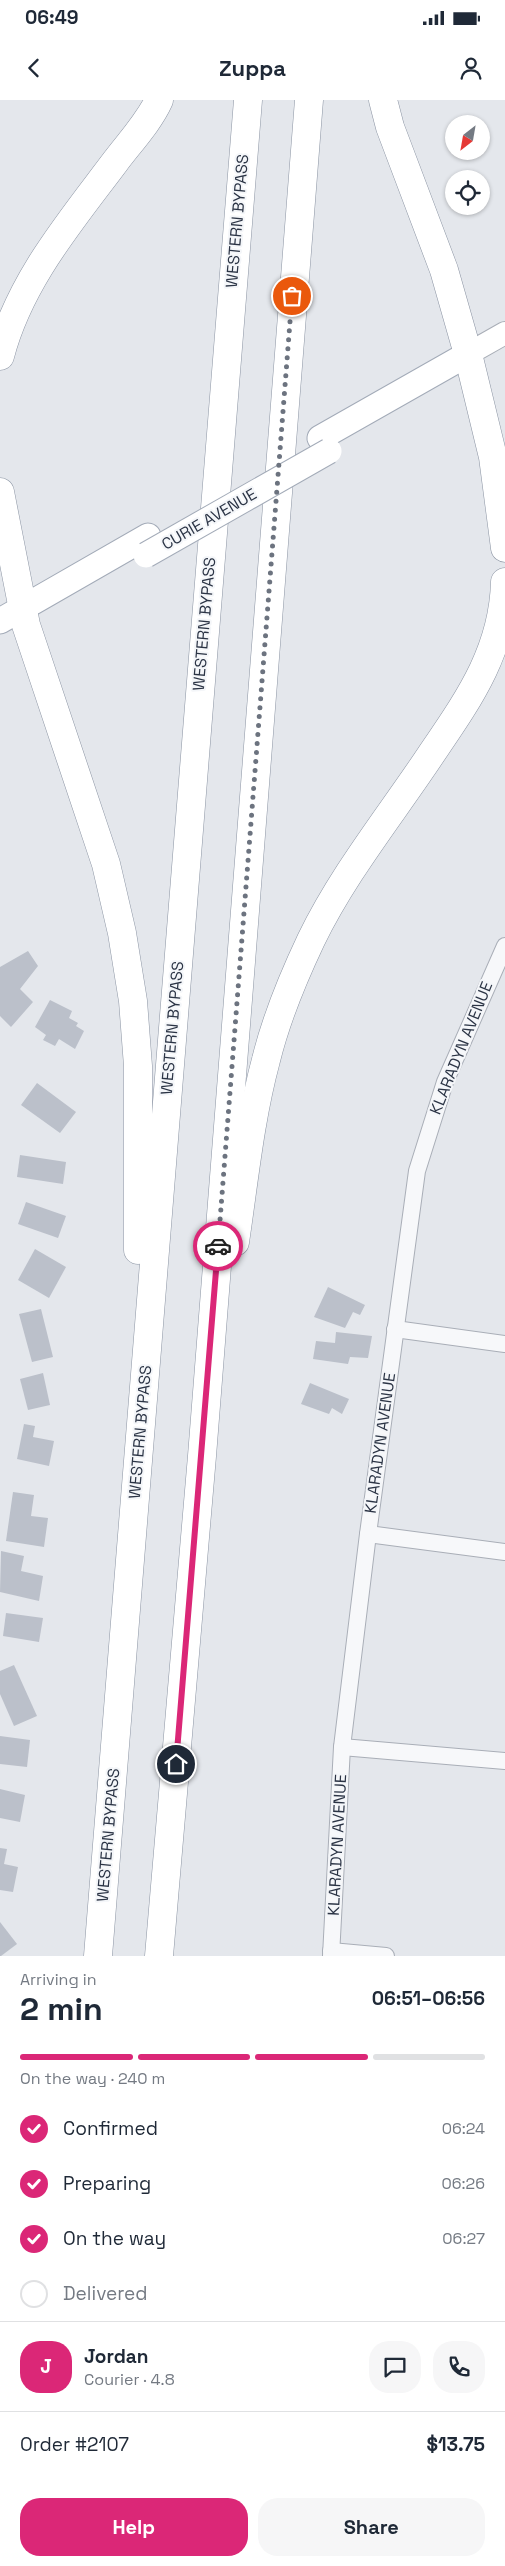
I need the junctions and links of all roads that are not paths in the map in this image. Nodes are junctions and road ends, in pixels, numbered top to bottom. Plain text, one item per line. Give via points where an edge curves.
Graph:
1 (159, 100) edge
2 (248, 100) edge
3 (309, 100) edge
4 (383, 100) edge
5 (505, 332) edge
6 (505, 351) edge
7 (0, 356) edge
8 (470, 362) junction
9 (0, 492) edge
10 (505, 548) edge
11 (505, 582) edge
12 (16, 618) edge
13 (0, 640) edge
14 (505, 946) edge
15 (395, 1329) junction
16 (505, 1344) edge
17 (143, 1386) junction
18 (202, 1456) junction
19 (368, 1534) junction
20 (505, 1552) edge
21 (342, 1747) junction
22 (505, 1761) edge
23 (331, 1954) edge
24 (98, 1956) edge
25 (159, 1956) edge
26 (386, 1956) edge

1 - 7 highway via 30,281 16,308
2 - 17 highway, WESTERN BYPASS
3 - 18 highway
4 - 8 highway via 390,127 444,270
5 - 8 main road
6 - 8 main road
8 - 10 highway via 493,457
8 - 12 main road, CURIE AVENUE
9 - 12 highway
11 - 18 highway via 496,641 481,678 370,840 312,938 288,993 266,1060 254,1123
12 - 13 main road, CURIE AVENUE
12 - 17 highway via 106,864 122,933 133,1001 138,1066 138,1290
14 - 15 street, KLARADYN AVENUE via 444,1082 428,1133 418,1170
15 - 16 street
15 - 19 street, KLARADYN AVENUE
17 - 24 highway, WESTERN BYPASS
18 - 25 highway
19 - 20 street
19 - 21 street, KLARADYN AVENUE
21 - 22 street
21 - 23 street, KLARADYN AVENUE
23 - 26 street

